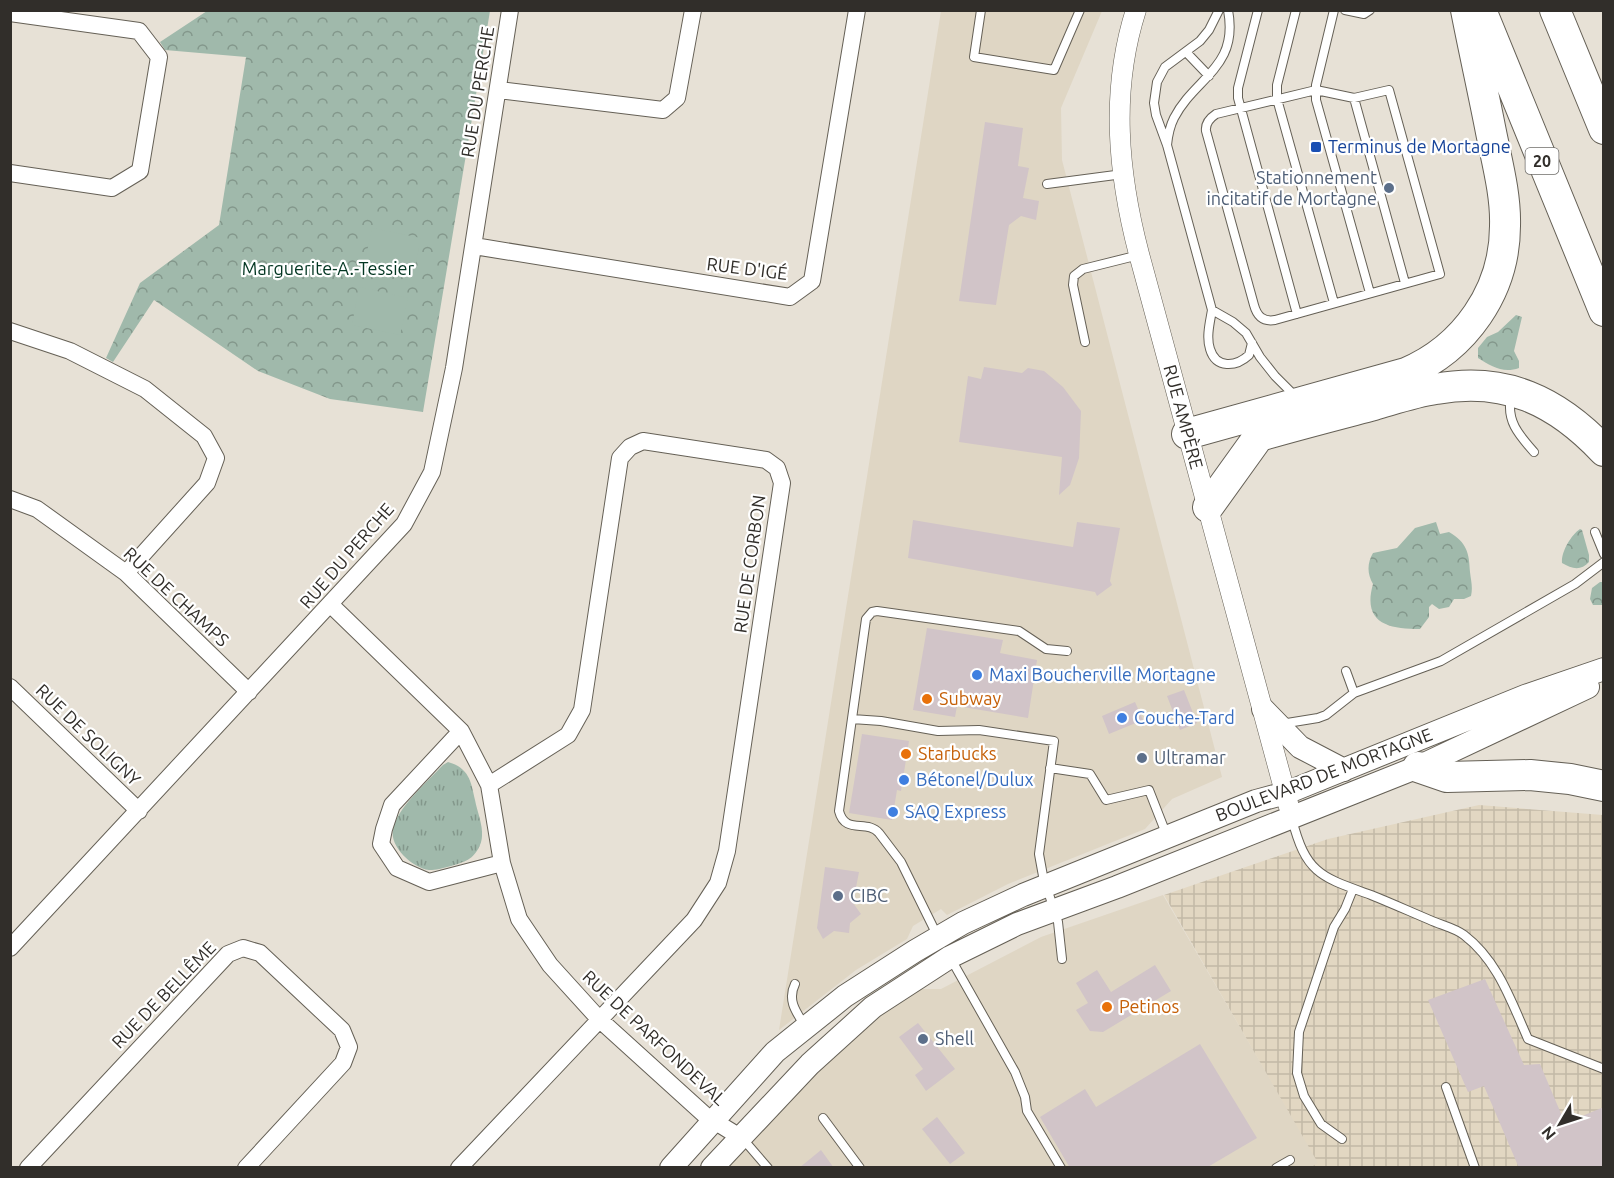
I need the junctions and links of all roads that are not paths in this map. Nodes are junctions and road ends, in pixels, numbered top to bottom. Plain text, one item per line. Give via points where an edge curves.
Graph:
1 (510, 10) edge
2 (693, 10) edge
3 (857, 10) edge
4 (981, 10) edge
5 (1080, 10) edge
6 (1136, 10) edge
7 (1219, 10) edge
8 (1228, 10) edge
9 (1258, 10) edge
10 (1296, 10) edge
11 (1334, 10) edge
12 (1345, 10) edge
13 (1370, 10) edge
14 (1466, 10) edge
15 (1481, 10) edge
16 (1555, 10) edge
17 (10, 13) edge
18 (1186, 52) junction
19 (1209, 76) junction
20 (499, 90) junction
21 (1316, 90) junction
22 (1354, 98) junction
23 (1277, 99) junction
24 (1240, 108) junction
25 (1604, 129) edge
26 (1167, 145) junction
27 (10, 173) edge
28 (1123, 174) junction
29 (1047, 184) dead end
30 (474, 246) junction
31 (1139, 254) junction
32 (1405, 284) junction
33 (1370, 293) junction
34 (1334, 303) junction
35 (1212, 310) junction
36 (1604, 311) edge
37 (1297, 314) junction
38 (10, 331) edge
39 (1085, 342) dead end
40 (1252, 343) junction
41 (1512, 390) junction
42 (1301, 402) junction
43 (1259, 435) junction
44 (1190, 443) junction
45 (1604, 451) edge
46 (1534, 452) dead end
47 (10, 499) edge
48 (1208, 507) junction
49 (1595, 532) dead end
50 (1604, 554) edge
51 (1604, 562) edge
52 (126, 573) junction
53 (331, 605) junction
54 (1067, 651) dead end
55 (1604, 669) edge
56 (1347, 671) dead end
57 (1604, 680) edge
58 (10, 687) edge
59 (249, 692) junction
60 (1354, 693) junction
61 (852, 719) junction
62 (1270, 720) junction
63 (461, 731) junction
64 (1418, 767) junction
65 (1050, 768) junction
66 (1344, 770) junction
67 (489, 785) junction
68 (1604, 786) edge
69 (1286, 794) junction
70 (139, 811) junction
71 (1291, 818) junction
72 (1167, 837) junction
73 (502, 863) junction
74 (1047, 886) junction
75 (1353, 889) junction
76 (1054, 910) junction
77 (938, 937) junction
78 (10, 948) edge
79 (950, 957) junction
80 (1062, 958) dead end
81 (795, 984) dead end
82 (599, 1019) junction
83 (805, 1027) junction
84 (1604, 1069) edge
85 (1446, 1087) dead end
86 (823, 1118) dead end
87 (712, 1122) junction
88 (740, 1137) junction
89 (1342, 1139) dead end
90 (1290, 1160) dead end
91 (28, 1167) edge
92 (246, 1167) edge
93 (459, 1167) edge
94 (671, 1167) edge
95 (712, 1167) edge
96 (768, 1167) edge
97 (860, 1167) edge
98 (1061, 1167) edge
99 (1276, 1167) edge
100 (1476, 1167) edge

1 - 20 street, RUE DU PERCHE
2 - 20 street via 677,98 663,110
3 - 30 street, RUE D'IGÉ via 812,281 790,297
4 - 5 lane via 974,57 1054,70
6 - 28 street, RUE AMPÈRE via 1120,86
7 - 18 lane via 1204,36
8 - 19 lane via 1228,44
9 - 24 lane via 1238,88
10 - 23 lane
11 - 21 lane
12 - 13 lane via 1364,14
14 - 42 highway via 1505,211 1504,248 1494,284 1467,330 1426,364 1385,380
15 - 36 highway, 20
16 - 25 highway
17 - 27 street via 139,31 159,57 140,171 112,188
18 - 19 lane
18 - 26 lane via 1166,67 1157,82 1156,116
19 - 26 lane via 1174,117
20 - 30 street, RUE DU PERCHE
21 - 22 lane
21 - 23 lane
21 - 33 lane
22 - 32 lane
22 - 32 lane via 1389,90 1440,274
23 - 24 lane
23 - 34 lane
24 - 37 lane
24 - 37 lane via 1209,119 1208,140 1257,314 1271,321
26 - 35 lane
28 - 29 lane
28 - 31 street, RUE AMPÈRE
30 - 53 street, RUE DU PERCHE via 432,472 404,524
31 - 39 lane via 1083,269 1074,276
31 - 44 street, RUE AMPÈRE
32 - 33 lane
33 - 34 lane
34 - 37 lane
35 - 40 lane via 1241,328
35 - 40 lane via 1209,341 1216,360 1226,365 1238,363 1249,355
38 - 52 street via 70,351 145,389 204,436 216,458 207,483
40 - 42 lane via 1275,376
41 - 43 highway via 1472,385 1437,388
41 - 45 highway via 1560,412
41 - 46 lane via 1509,414
42 - 44 highway
43 - 44 highway
43 - 48 highway
44 - 48 street, RUE AMPÈRE
47 - 52 street, RUE DE CHAMPS via 37,509
48 - 62 street, RUE AMPÈRE
49 - 50 lane
51 - 60 lane via 1575,585 1441,662
52 - 59 street, RUE DE CHAMPS
53 - 59 street, RUE DU PERCHE
53 - 63 street, RUE DE PARFONDEVAL
54 - 61 lane via 1046,649 1019,631 872,612 866,619
55 - 66 main road, BOULEVARD DE MORTAGNE via 1525,696
56 - 60 lane
57 - 64 main road, BOULEVARD DE MORTAGNE
58 - 70 street, RUE DE SOLIGNY
59 - 70 street, RUE DU PERCHE
60 - 62 lane via 1326,715 1307,722
61 - 65 lane via 1054,741
61 - 77 lane via 841,819 879,833 901,862
62 - 66 main road via 1300,747
62 - 69 street, RUE AMPÈRE
63 - 67 street, RUE DE PARFONDEVAL
63 - 73 street via 392,805 381,844 398,868 429,882
64 - 68 highway via 1447,777 1530,775
64 - 71 main road, BOULEVARD DE MORTAGNE
65 - 72 lane via 1090,774 1106,800 1149,790
65 - 74 lane via 1039,854
66 - 69 main road, BOULEVARD DE MORTAGNE
67 - 73 street, RUE DE PARFONDEVAL
67 - 82 street, RUE DE CORBON via 568,735 582,710 621,458 630,447 643,441 654,442 766,460 777,468 782,483 727,851 718,883 694,920
69 - 71 street, RUE AMPÈRE
69 - 72 main road, BOULEVARD DE MORTAGNE via 1256,801
70 - 78 street, RUE DU PERCHE
71 - 75 lane via 1312,867 1326,878
71 - 76 main road, BOULEVARD DE MORTAGNE
72 - 74 main road, BOULEVARD DE MORTAGNE
73 - 82 street, RUE DE PARFONDEVAL via 519,919 550,965
74 - 76 lane
74 - 77 main road, BOULEVARD DE MORTAGNE
75 - 84 lane via 1462,934 1498,972 1528,1039
75 - 89 lane via 1334,927 1299,1032 1297,1073 1304,1096 1321,1124
76 - 79 main road, BOULEVARD DE MORTAGNE
76 - 80 lane
77 - 79 lane
77 - 83 main road, BOULEVARD DE MORTAGNE via 845,996
79 - 88 main road, BOULEVARD DE MORTAGNE via 873,1007 810,1064
79 - 98 lane via 1016,1072 1027,1111
81 - 83 lane via 792,1006
82 - 87 street, RUE DE PARFONDEVAL
82 - 93 street, RUE DE CORBON
83 - 87 main road, BOULEVARD DE MORTAGNE via 775,1052
85 - 100 lane
86 - 97 lane
87 - 88 street, RUE DE PARFONDEVAL
87 - 94 main road, BOULEVARD DE MORTAGNE
88 - 95 main road, BOULEVARD DE MORTAGNE
88 - 96 lane
90 - 99 lane
91 - 92 street, RUE DE BELLÊME via 228,954 243,948 260,953 342,1030 350,1047 343,1063

